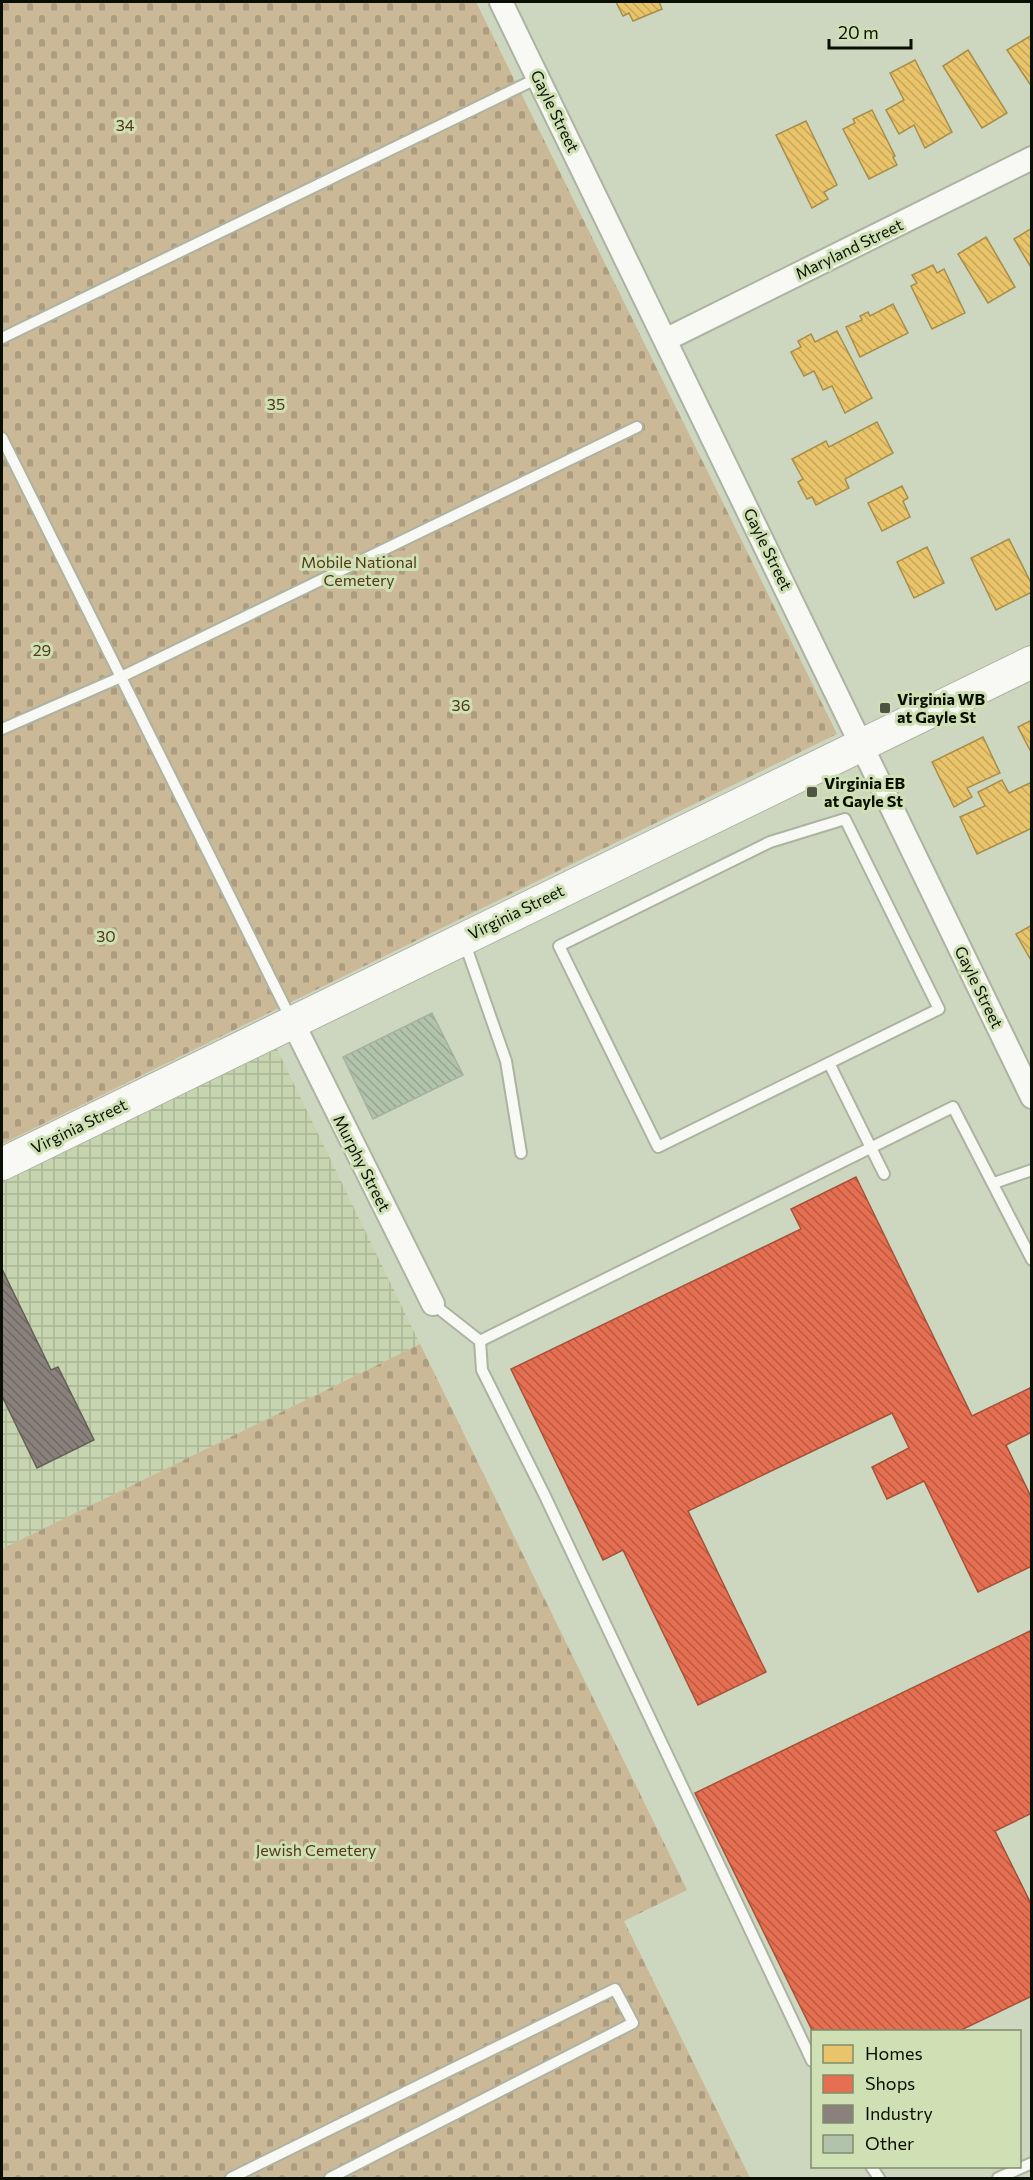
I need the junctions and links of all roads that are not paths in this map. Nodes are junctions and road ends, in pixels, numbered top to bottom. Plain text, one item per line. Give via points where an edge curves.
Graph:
1 (501, 2) edge
2 (539, 78) junction
3 (1032, 158) edge
4 (2, 338) edge
5 (667, 339) junction
6 (637, 427) dead end
7 (2, 438) edge
8 (1032, 662) edge
9 (121, 676) junction
10 (2, 729) edge
11 (862, 745) junction
12 (463, 938) junction
13 (292, 1021) junction
14 (829, 1063) junction
15 (1032, 1097) edge
16 (871, 1148) junction
17 (521, 1154) dead end
18 (2, 1164) edge
19 (1032, 1170) edge
20 (884, 1174) dead end
21 (994, 1183) junction
22 (1032, 1260) edge
23 (433, 1304) joint
24 (480, 1341) junction
25 (811, 2057) edge
26 (1021, 2168) edge
27 (231, 2178) edge
28 (330, 2178) edge
29 (998, 2178) edge

1 - 2 street, Gayle Street
2 - 4 lane
2 - 5 street, Gayle Street
3 - 5 street, Maryland Street
5 - 11 street, Gayle Street
6 - 9 lane
7 - 9 lane
8 - 11 street, Virginia Street
9 - 10 lane
9 - 13 lane
11 - 12 street, Virginia Street
11 - 15 street, Gayle Street
12 - 13 street, Virginia Street
12 - 17 lane via 506,1061
13 - 18 street, Virginia Street
13 - 23 street, Murphy Street
14 - 14 lane via 939,1009 845,819 770,842 559,946 658,1148
14 - 16 lane
16 - 20 lane
16 - 21 lane via 953,1107
16 - 24 lane
19 - 21 lane
21 - 22 lane
23 - 24 lane
24 - 25 lane via 482,1370
26 - 29 lane
27 - 28 lane via 615,1989 633,2023

